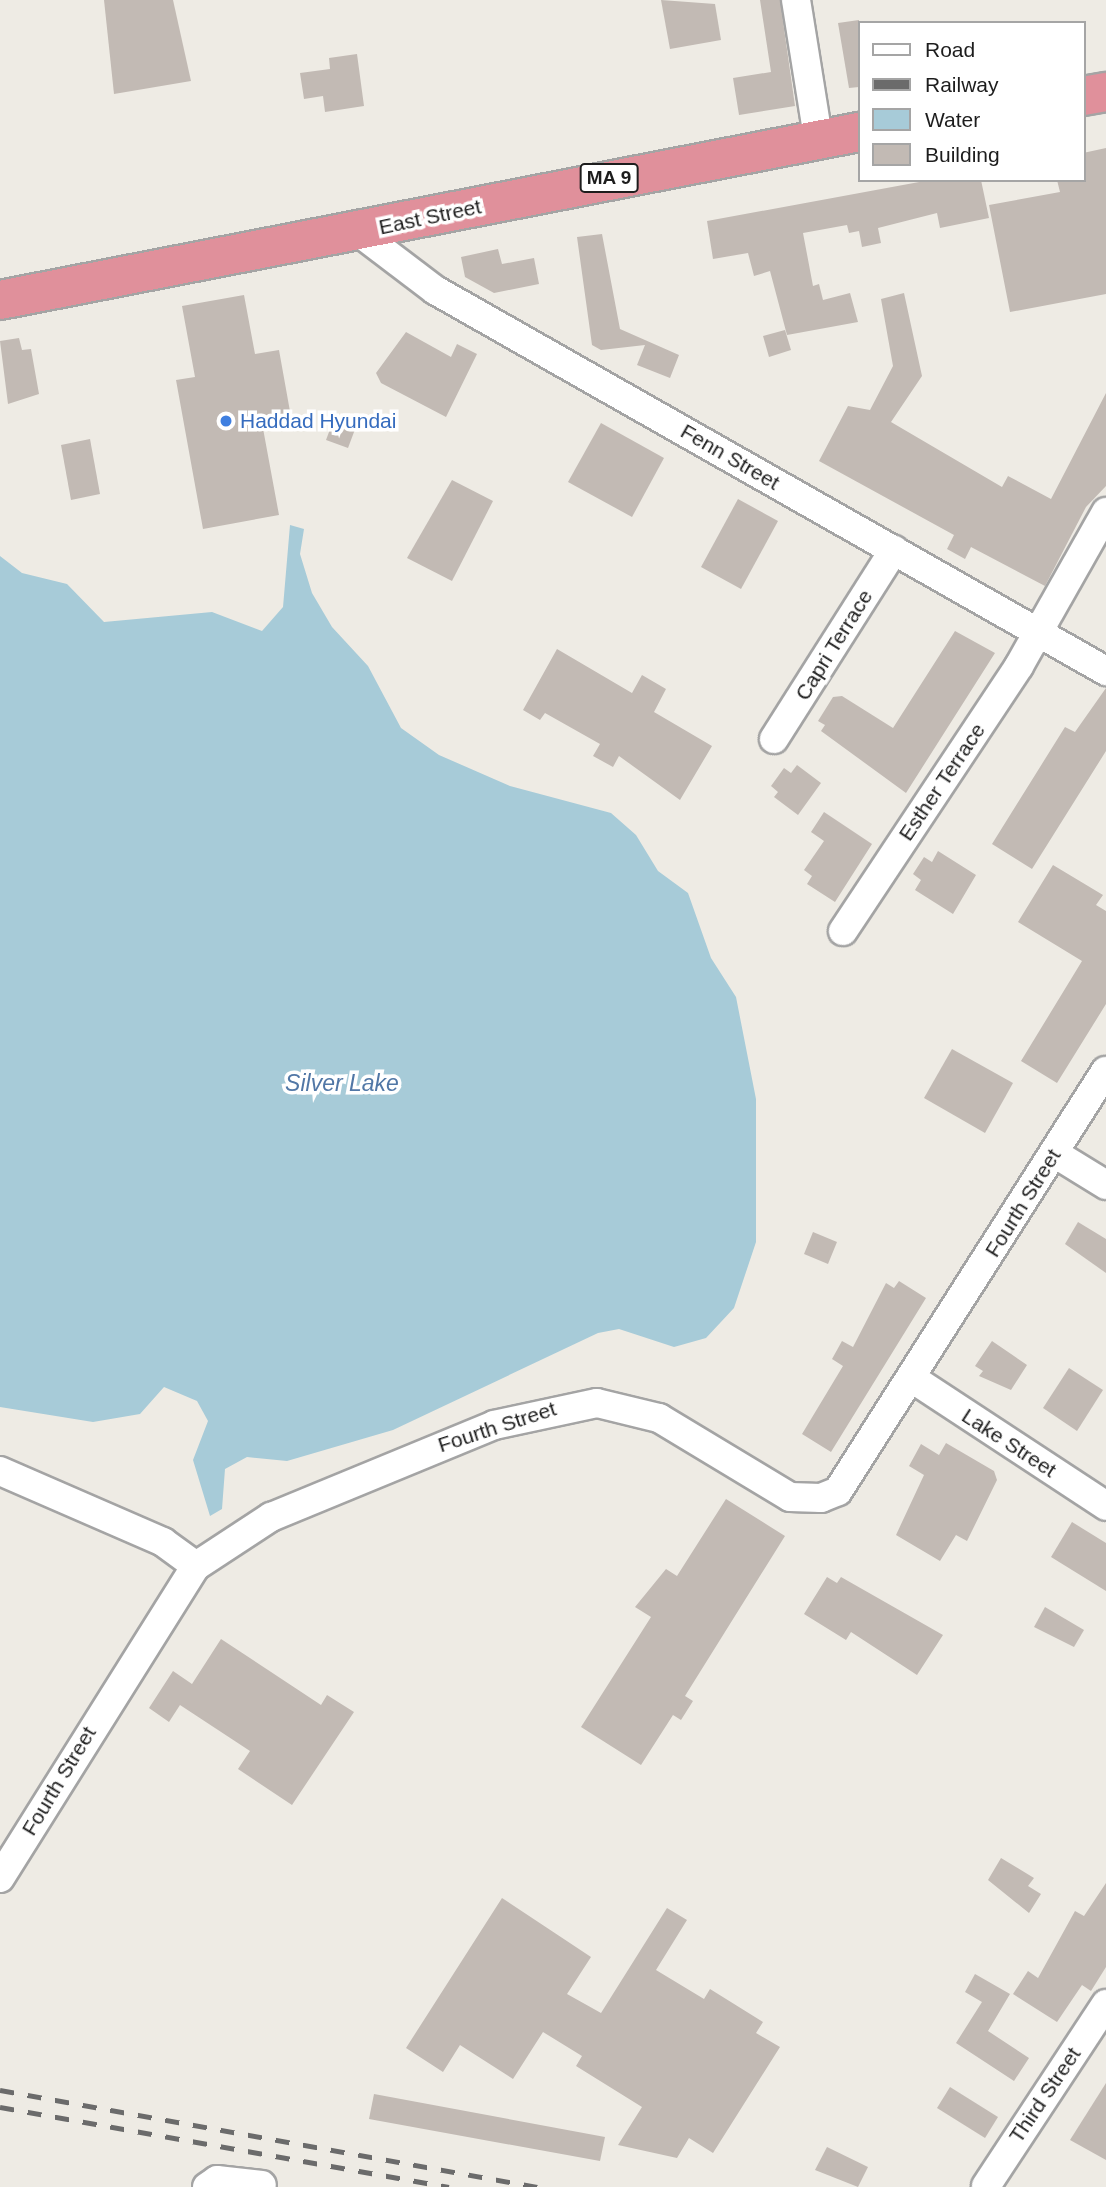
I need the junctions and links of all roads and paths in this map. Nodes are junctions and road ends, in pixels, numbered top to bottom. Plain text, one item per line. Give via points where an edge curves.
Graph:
1 (796, 0) edge
2 (1106, 92) edge
3 (1085, 96) edge
4 (858, 132) edge
5 (818, 138) junction
6 (360, 233) junction
7 (0, 300) edge
8 (1106, 512) edge
9 (894, 550) junction
10 (1037, 631) junction
11 (1106, 671) edge
12 (774, 740) dead end
13 (843, 930) dead end
14 (1106, 1071) edge
15 (1054, 1153) junction
16 (1106, 1185) edge
17 (913, 1379) junction
18 (0, 1471) edge
19 (1106, 1506) edge
20 (197, 1566) junction
21 (0, 1878) edge
22 (1106, 2004) edge
23 (262, 2185) edge
24 (986, 2186) edge
25 (207, 2187) edge

1 - 5 street
2 - 3 highway
4 - 5 highway, East Street / MA 9
5 - 6 highway, East Street / MA 9
6 - 7 highway, East Street / MA 9
6 - 9 street, Fenn Street via 435,290
8 - 10 street, Esther Terrace
9 - 10 street, Fenn Street
9 - 12 street, Capri Terrace
10 - 11 street, Fenn Street
10 - 13 street, Esther Terrace
14 - 15 street, Fourth Street
15 - 16 street
15 - 17 street, Fourth Street
17 - 19 street, Lake Street
17 - 20 street, Fourth Street via 855,1473 821,1498 774,1490 637,1409 567,1405 482,1429 339,1486 244,1531
18 - 20 street via 163,1542
20 - 21 street, Fourth Street
22 - 24 street, Third Street
23 - 25 street via 217,2180

